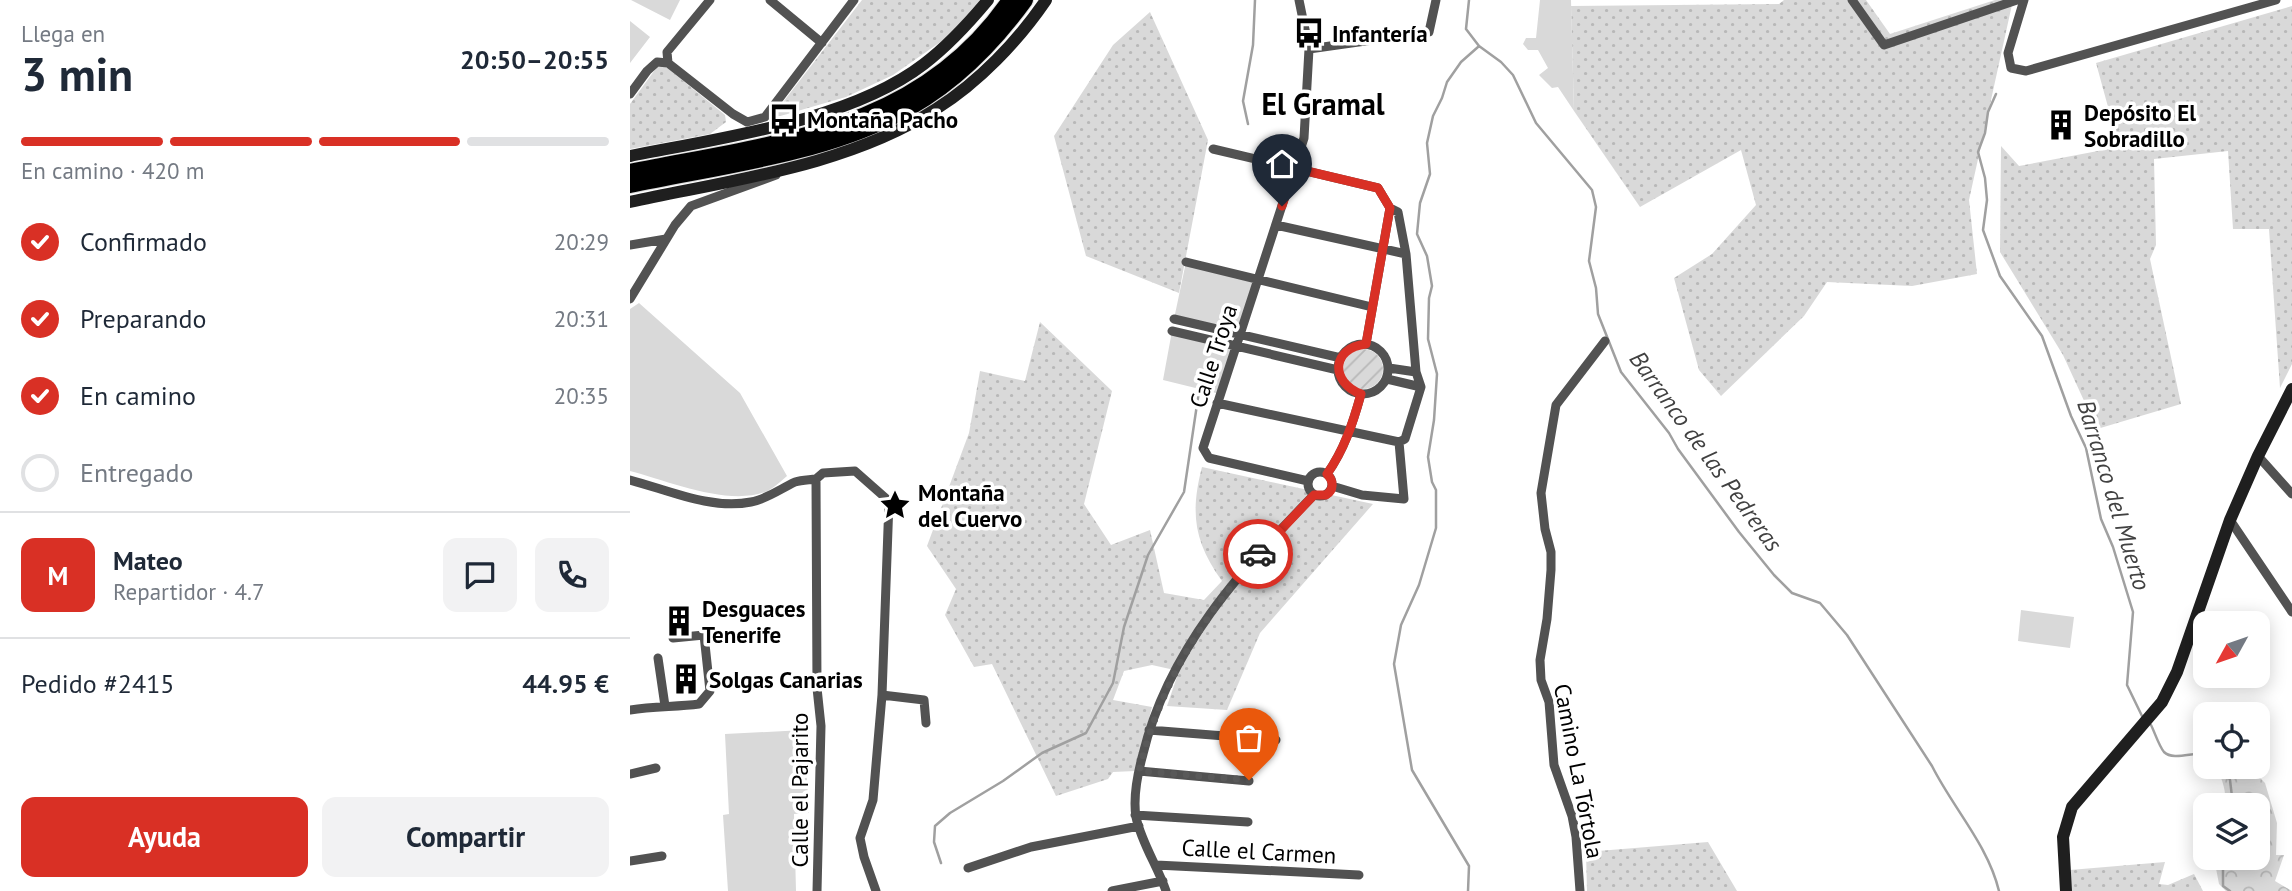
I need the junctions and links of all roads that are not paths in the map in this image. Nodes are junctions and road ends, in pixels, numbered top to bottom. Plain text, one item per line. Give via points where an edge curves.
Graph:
1 (710, 0) edge
2 (770, 0) edge
3 (854, 0) edge
4 (988, 0) edge
5 (1010, 0) edge
6 (1025, 0) edge
7 (1046, 0) edge
8 (1299, 0) edge
9 (1436, 0) edge
10 (1853, 0) edge
11 (2017, 0) edge
12 (2024, 0) edge
13 (2276, 0) edge
14 (822, 43) junction
15 (1309, 49) junction
16 (668, 62) junction
17 (630, 94) edge
18 (1213, 149) dead end
19 (630, 156) edge
20 (797, 165) junction
21 (1294, 168) junction
22 (630, 172) edge
23 (630, 185) edge
24 (630, 202) edge
25 (1390, 208) junction
26 (1276, 225) junction
27 (666, 239) junction
28 (630, 245) edge
29 (1383, 249) junction
30 (1406, 254) junction
31 (1186, 262) dead end
32 (1258, 279) junction
33 (630, 299) edge
34 (1372, 307) junction
35 (1174, 319) dead end
36 (1172, 331) dead end
37 (1240, 334) junction
38 (1605, 341) dead end
39 (1366, 344) junction
40 (1236, 346) junction
41 (1340, 358) junction
42 (1389, 368) junction
43 (1338, 370) junction
44 (1416, 372) junction
45 (1387, 379) junction
46 (1421, 387) junction
47 (1361, 394) junction
48 (2290, 395) edge
49 (1217, 403) junction
50 (1349, 431) junction
51 (1399, 442) junction
52 (2258, 456) junction
53 (1327, 474) junction
54 (817, 479) junction
55 (630, 480) edge
56 (1308, 481) junction
57 (1332, 486) junction
58 (2292, 494) edge
59 (1314, 495) junction
60 (2230, 520) junction
61 (2292, 612) edge
62 (673, 638) dead end
63 (658, 657) dead end
64 (882, 695) junction
65 (660, 706) junction
66 (630, 708) edge
67 (926, 723) dead end
68 (1149, 730) junction
69 (1276, 740) dead end
70 (656, 768) dead end
71 (1139, 771) junction
72 (630, 774) edge
73 (1249, 780) dead end
74 (1135, 815) junction
75 (1248, 822) dead end
76 (1139, 826) junction
77 (662, 856) dead end
78 (630, 861) edge
79 (1156, 865) junction
80 (968, 868) dead end
81 (1359, 875) dead end
82 (1164, 886) edge
83 (817, 891) edge
84 (876, 891) edge
85 (1112, 891) edge
86 (1580, 891) edge
87 (2066, 891) edge

1 - 16 street via 667,52
2 - 14 street
3 - 14 street
4 - 19 street via 959,34 883,89 807,118
5 - 22 highway via 975,44 943,72 887,107 813,133
6 - 23 highway via 968,65 894,116 844,137 772,156
7 - 20 street via 985,70 937,109 838,155
8 - 15 street, Calle Troya
9 - 15 street via 1429,32
10 - 11 street via 1884,45
12 - 13 street via 2008,52 2011,68 2026,71
14 - 16 street via 765,117 747,122
15 - 21 street, Calle Troya via 1304,138
16 - 17 street via 657,62
18 - 21 street
20 - 24 street
20 - 27 street via 691,206
21 - 25 street via 1378,188
21 - 26 street, Calle Troya
25 - 29 street
25 - 30 street via 1398,212
26 - 29 street
26 - 32 street, Calle Troya
27 - 28 street
27 - 33 street
29 - 30 street
29 - 34 street
30 - 44 street
31 - 32 street
32 - 34 street
32 - 37 street, Calle Troya
34 - 39 street
35 - 37 street
36 - 40 street
37 - 40 street, Calle Troya
37 - 41 street
38 - 86 street, Camino La Tórtola via 1556,405 1541,493 1551,570 1541,680 1549,702 1554,765 1576,837
39 - 41 street via 1356,345
39 - 42 street via 1378,349
40 - 43 street
40 - 49 street, Calle Troya
41 - 43 street
42 - 44 street
42 - 45 street
43 - 47 street via 1348,389
44 - 46 street
45 - 46 street
45 - 47 street via 1374,392
46 - 51 street via 1405,439
47 - 50 street
48 - 52 street
49 - 50 street
49 - 56 street, Calle Troya via 1203,448 1209,457
50 - 51 street
50 - 53 street
51 - 57 street via 1404,499 1362,495
52 - 58 street
52 - 60 street
53 - 56 street via 1316,473
53 - 57 street
54 - 55 street via 797,481 751,502 727,504
54 - 64 street via 823,473 855,471 888,501
54 - 83 street, Calle el Pajarito via 821,726
56 - 59 street
57 - 59 street via 1326,495
59 - 68 street via 1229,587 1176,667
60 - 61 street
60 - 87 street via 2177,672 2161,702 2072,807 2063,837
62 - 65 street via 704,635 710,691 699,704
63 - 65 street
64 - 67 street via 925,699
64 - 84 street via 873,800 860,838
65 - 66 street
68 - 69 street
68 - 71 street
70 - 72 street
71 - 73 street
71 - 74 street
74 - 75 street
74 - 76 street
76 - 79 street
76 - 80 street via 1031,846
77 - 78 street
79 - 81 street, Calle el Carmen
79 - 82 street
82 - 85 street

